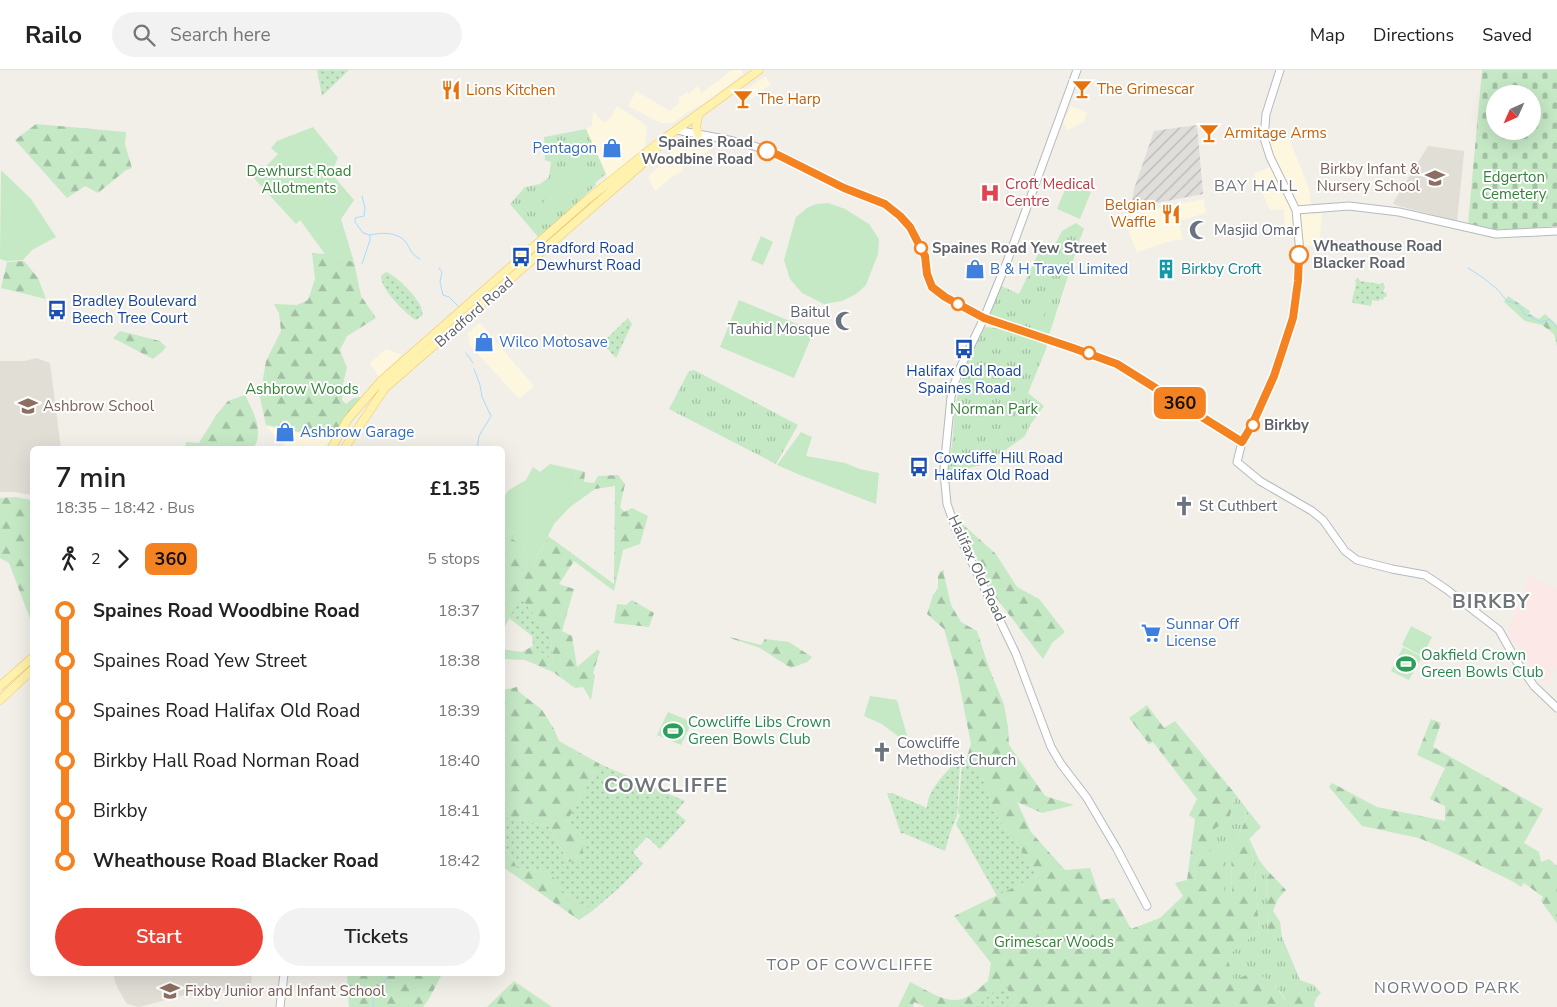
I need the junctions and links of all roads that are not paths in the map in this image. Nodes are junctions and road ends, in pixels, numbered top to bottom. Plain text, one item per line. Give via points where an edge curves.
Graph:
1 (759, 70) edge
2 (1077, 70) edge
3 (1280, 70) edge
4 (699, 114) junction
5 (678, 130) junction
6 (698, 134) junction
7 (1296, 210) junction
8 (1557, 231) edge
9 (984, 318) junction
10 (1242, 442) junction
11 (333, 446) edge
12 (346, 446) edge
13 (30, 660) edge
14 (30, 672) edge
15 (0, 686) edge
16 (0, 700) edge
17 (1557, 708) edge
18 (1147, 906) dead end
19 (284, 976) edge
20 (280, 1007) edge

1 - 4 main road
2 - 9 street, Halifax Old Road
3 - 7 street via 1266,114 1264,138
4 - 5 main road
4 - 6 main road
5 - 6 street
5 - 11 main road via 588,199 381,381 348,419
5 - 12 main road, Bradford Road via 385,388
6 - 9 street via 751,145 778,155 844,188 885,204 904,219 914,234 925,256 932,287
7 - 8 street via 1349,206 1399,212 1496,234
7 - 10 street via 1300,254 1293,318 1276,370
9 - 10 street via 1117,364
9 - 18 street, Halifax Old Road via 952,391 944,470 947,504 1016,654 1051,747 1087,798
10 - 17 street via 1237,462 1260,481 1317,515 1357,560 1425,575 1499,630 1516,662 1534,686
13 - 15 main road
14 - 16 main road
19 - 20 street

